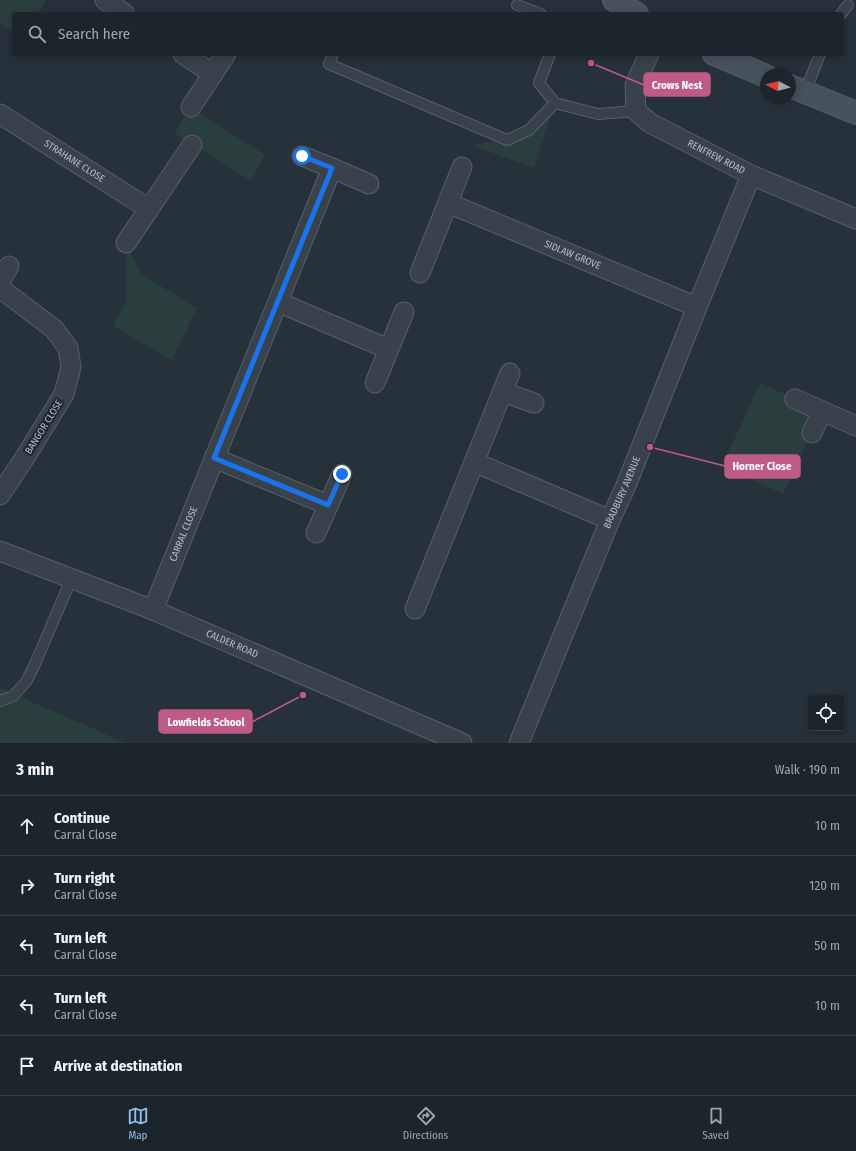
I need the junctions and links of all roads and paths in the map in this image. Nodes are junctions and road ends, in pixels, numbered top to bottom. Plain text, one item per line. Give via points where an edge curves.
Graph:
1 (105, 0) edge
2 (614, 0) edge
3 (517, 5) dead end
4 (848, 5) dead end
5 (122, 12) edge
6 (535, 12) edge
7 (634, 12) edge
8 (843, 12) edge
9 (186, 56) edge
10 (225, 56) edge
11 (333, 56) edge
12 (549, 56) edge
13 (648, 56) edge
14 (719, 56) edge
15 (819, 56) edge
16 (760, 73) edge
17 (213, 74) junction
18 (798, 89) edge
19 (555, 102) junction
20 (191, 107) dead end
21 (636, 111) junction
22 (856, 113) edge
23 (0, 114) edge
24 (192, 145) dead end
25 (302, 156) dead end
26 (462, 166) dead end
27 (332, 168) junction
28 (751, 175) junction
29 (369, 184) dead end
30 (448, 203) junction
31 (149, 209) junction
32 (856, 219) edge
33 (126, 243) dead end
34 (420, 273) dead end
35 (0, 288) edge
36 (278, 302) junction
37 (697, 307) junction
38 (404, 312) dead end
39 (388, 349) junction
40 (510, 373) dead end
41 (375, 383) dead end
42 (503, 392) junction
43 (795, 399) dead end
44 (534, 403) dead end
45 (822, 411) junction
46 (856, 426) edge
47 (812, 432) dead end
48 (214, 458) junction
49 (474, 462) junction
50 (342, 474) dead end
51 (0, 495) edge
52 (328, 505) junction
53 (610, 520) junction
54 (316, 533) dead end
55 (0, 551) edge
56 (69, 578) junction
57 (415, 609) dead end
58 (153, 610) junction
59 (0, 701) edge
60 (462, 743) edge
61 (518, 743) edge

1 - 5 street
2 - 7 street
3 - 6 lane
4 - 8 lane
9 - 17 street
10 - 17 street
11 - 19 lane via 329,64 507,140 529,130
12 - 19 lane via 539,83
13 - 21 street via 635,85
14 - 16 street
15 - 18 lane
17 - 20 street
18 - 22 street
19 - 21 lane via 598,114
21 - 28 street, RENFREW ROAD via 650,123
23 - 31 street, STRAHANE CLOSE
24 - 31 street
25 - 27 street
26 - 30 street
27 - 29 street
27 - 36 street, CARRAL CLOSE
28 - 32 street, RENFREW ROAD
28 - 37 street, BRADBURY AVENUE
30 - 34 street
30 - 37 street, SIDLAW GROVE
31 - 33 street
35 - 51 street, BANGOR CLOSE via 54,329 68,348 71,367 64,394
36 - 39 street
36 - 48 street, CARRAL CLOSE
37 - 53 street, BRADBURY AVENUE via 626,488
38 - 39 street
39 - 41 street
40 - 42 street
42 - 44 street
42 - 49 street
43 - 45 street
45 - 46 street
45 - 47 street
48 - 52 street
48 - 58 street, CARRAL CLOSE
49 - 53 street
49 - 57 street
50 - 52 street
52 - 54 street
53 - 61 street, BRADBURY AVENUE
55 - 56 street, CALDER ROAD
56 - 58 street, CALDER ROAD
56 - 59 lane via 67,589 26,682 13,696
58 - 60 street, CALDER ROAD

